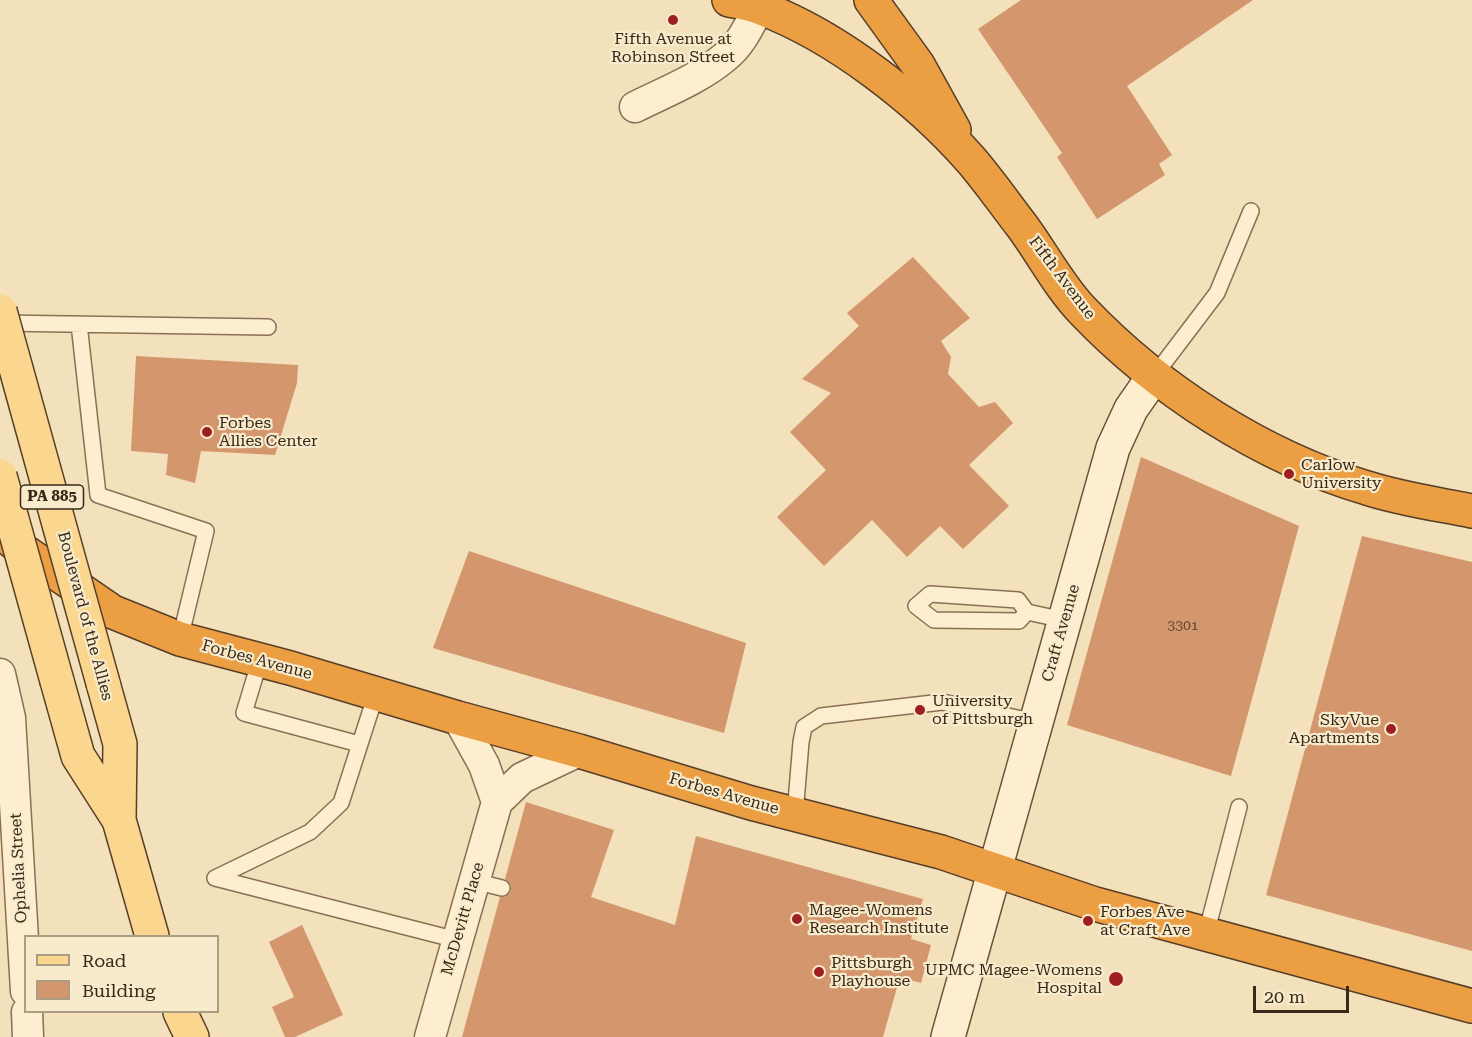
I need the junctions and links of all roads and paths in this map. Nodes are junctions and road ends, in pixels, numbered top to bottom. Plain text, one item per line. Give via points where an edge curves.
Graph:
1 (871, 0) edge
2 (750, 2) edge
3 (634, 107) dead end
4 (971, 160) junction
5 (1251, 211) dead end
6 (0, 311) edge
7 (0, 323) edge
8 (79, 324) junction
9 (268, 327) dead end
10 (1154, 376) junction
11 (0, 476) edge
12 (0, 501) edge
13 (1472, 511) edge
14 (0, 531) edge
15 (59, 573) junction
16 (1027, 612) junction
17 (1064, 620) junction
18 (180, 639) junction
19 (260, 660) junction
20 (0, 674) edge
21 (376, 694) junction
22 (458, 718) junction
23 (1036, 722) junction
24 (360, 744) junction
25 (579, 751) junction
26 (497, 802) junction
27 (1239, 807) dead end
28 (795, 814) junction
29 (118, 820) junction
30 (995, 869) junction
31 (1206, 934) junction
32 (152, 935) edge
33 (458, 940) junction
34 (24, 957) edge
35 (1472, 1006) edge
36 (27, 1013) edge
37 (181, 1013) edge
38 (432, 1036) edge
39 (28, 1037) edge
40 (192, 1037) edge
41 (948, 1037) edge

1 - 4 highway via 918,65
2 - 3 street via 740,40 726,57 689,81
2 - 4 highway, Fifth Avenue via 802,26 881,78 924,113
4 - 10 highway, Fifth Avenue via 1080,308
5 - 10 lane via 1217,293
6 - 29 main road, Boulevard of the Allies / PA 885, bridge via 120,744
7 - 8 lane
8 - 9 lane
8 - 18 lane via 98,495 206,531
10 - 13 highway, Fifth Avenue via 1201,410 1316,470 1397,497
10 - 17 street, Craft Avenue via 1131,409 1113,448
11 - 29 main road, Boulevard of the Allies / PA 885, bridge via 78,756
12 - 15 highway
14 - 15 highway, Forbes Avenue
15 - 18 highway, Forbes Avenue via 113,612
16 - 16 lane via 1018,600 930,594 916,606 934,620 1019,621
16 - 17 lane
17 - 23 street, Craft Avenue
18 - 19 highway, Forbes Avenue
19 - 21 highway, Forbes Avenue
19 - 24 lane via 244,713
20 - 34 street, Ophelia Street via 10,718
21 - 22 highway, Forbes Avenue
21 - 24 lane
22 - 25 highway, Forbes Avenue
22 - 26 street via 484,765
23 - 28 lane via 942,702 821,716 804,727
23 - 30 street, Craft Avenue
24 - 33 lane via 341,803 310,832 215,878
25 - 26 street, McDevitt Place via 522,778
25 - 28 highway, Forbes Avenue
26 - 33 street, McDevitt Place via 488,885
27 - 31 lane
28 - 30 highway, Forbes Avenue
29 - 32 main road, Boulevard of the Allies / PA 885
30 - 31 highway, Forbes Avenue via 1095,904
30 - 41 street, Craft Avenue
31 - 35 highway, Forbes Avenue
33 - 38 street, McDevitt Place
36 - 39 street
37 - 40 main road

